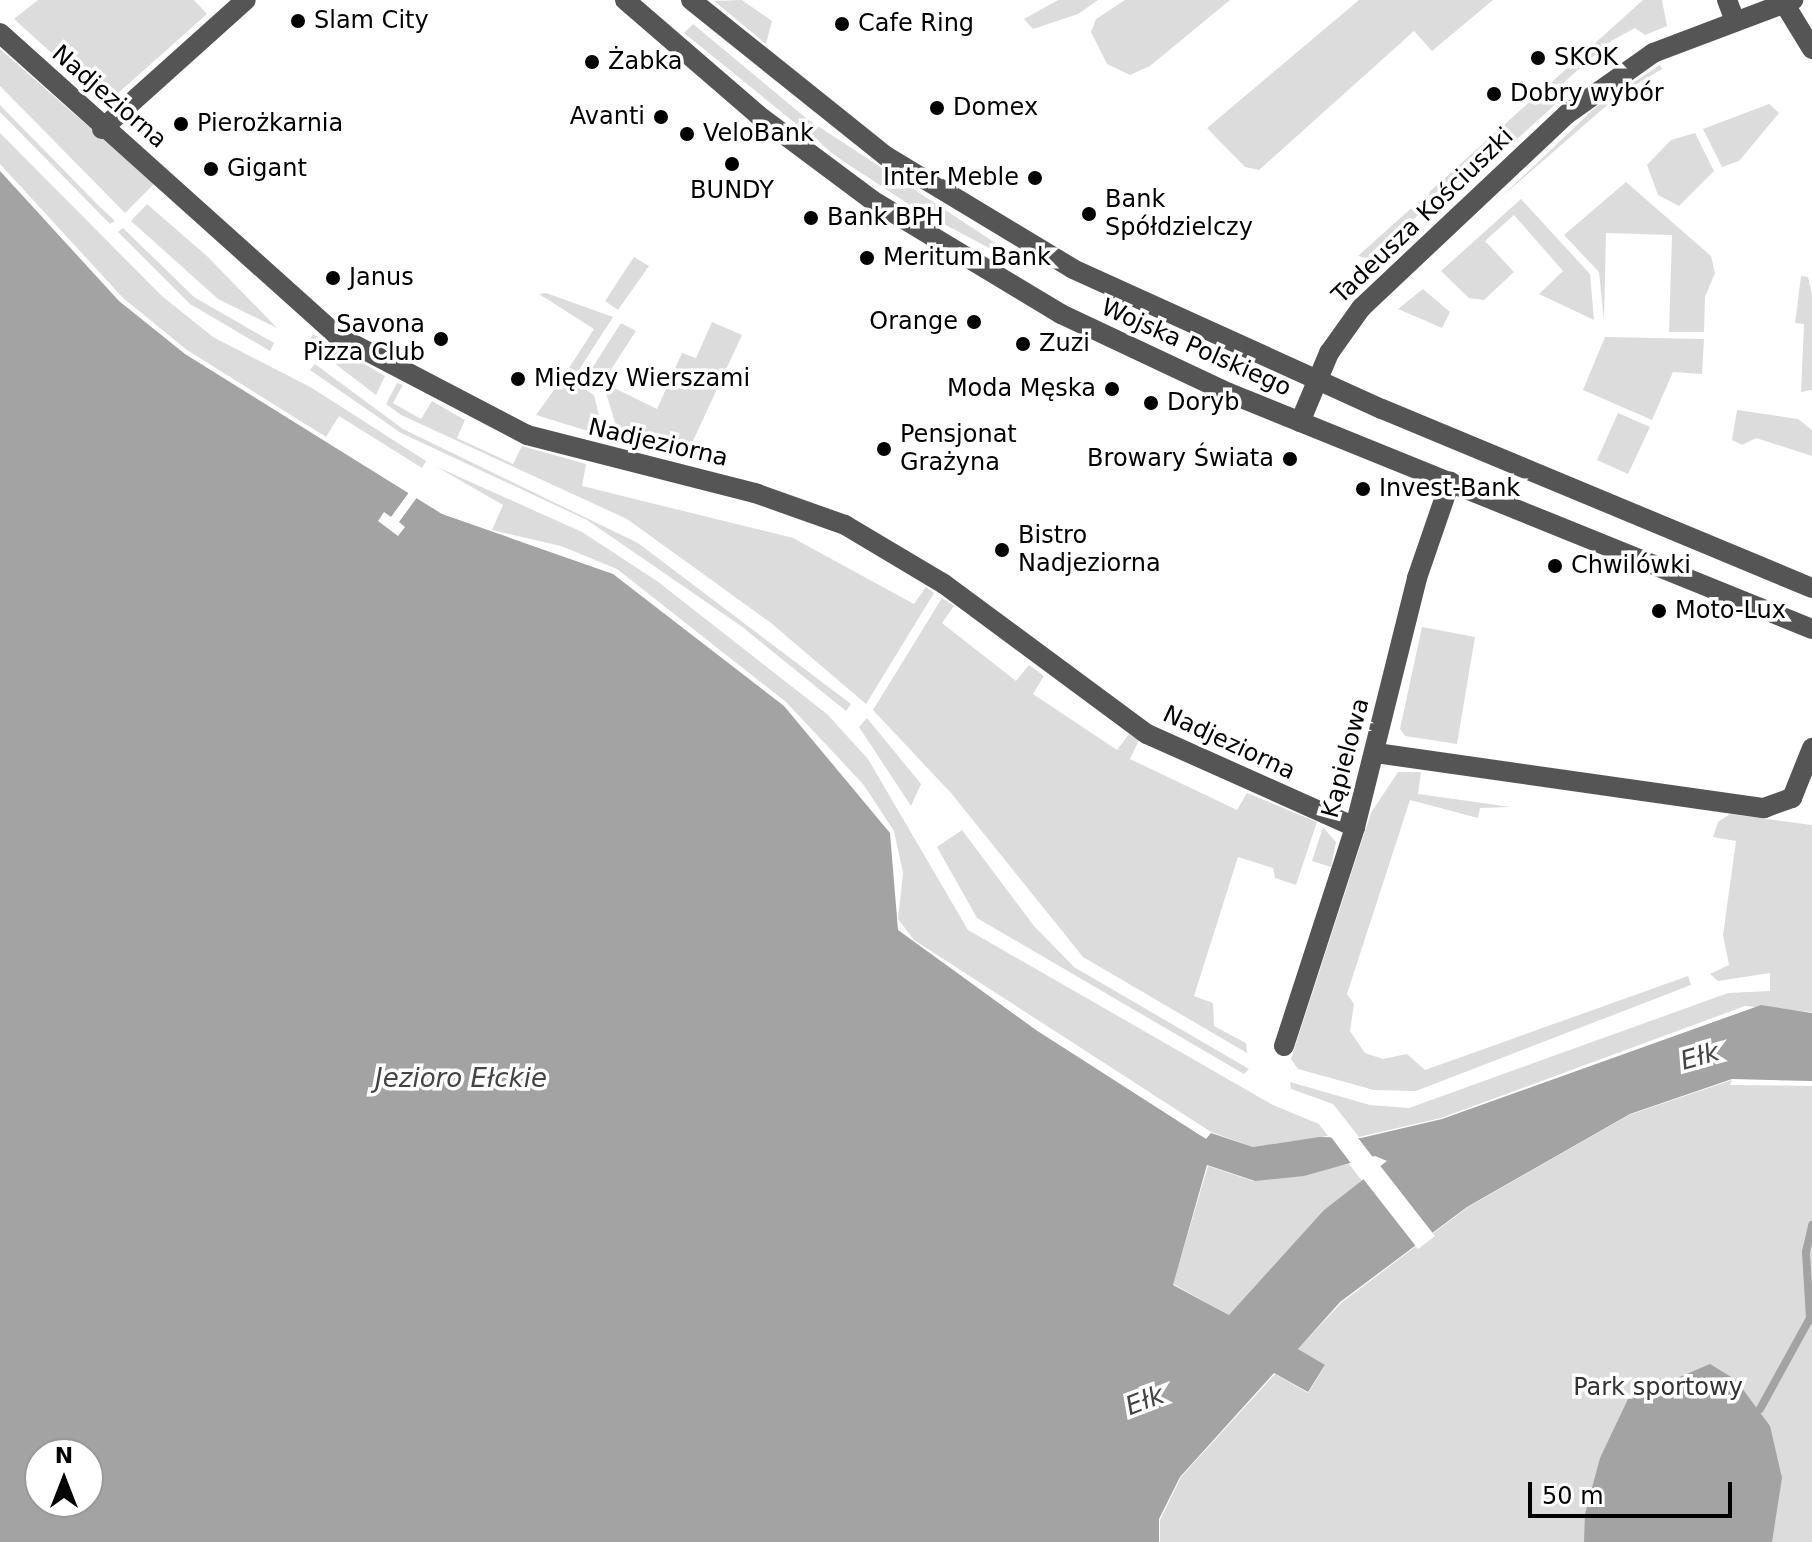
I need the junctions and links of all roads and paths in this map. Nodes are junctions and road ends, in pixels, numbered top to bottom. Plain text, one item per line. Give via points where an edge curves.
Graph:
1 (246, 0) edge
2 (625, 0) edge
3 (691, 0) edge
4 (1727, 0) edge
5 (1789, 2) edge
6 (1735, 21) junction
7 (0, 33) edge
8 (1812, 49) edge
9 (102, 129) junction
10 (1316, 379) junction
11 (1300, 422) junction
12 (1450, 482) junction
13 (1812, 588) edge
14 (1812, 629) edge
15 (1812, 748) edge
16 (1376, 753) junction
17 (1355, 827) junction
18 (1284, 1046) dead end

1 - 9 street
2 - 11 street, Wojska Polskiego via 758,115 948,250 1104,337
3 - 10 street, Wojska Polskiego via 837,120 982,218 1113,289
4 - 6 street
5 - 6 street, Tadeusza Kościuszki
5 - 8 street
6 - 10 street, Tadeusza Kościuszki via 1642,59 1567,114 1379,289 1334,344
7 - 9 street, Nadjeziorna
9 - 17 street, Nadjeziorna via 336,335 527,435 755,493 845,525 944,584 1147,734
10 - 11 street, Tadeusza Kościuszki
10 - 13 street, Wojska Polskiego
11 - 12 street, Wojska Polskiego
12 - 14 street, Wojska Polskiego
12 - 16 street, Kąpielowa via 1417,578
15 - 16 street via 1792,798 1764,808
16 - 17 street, Kąpielowa
17 - 18 street, Kąpielowa

